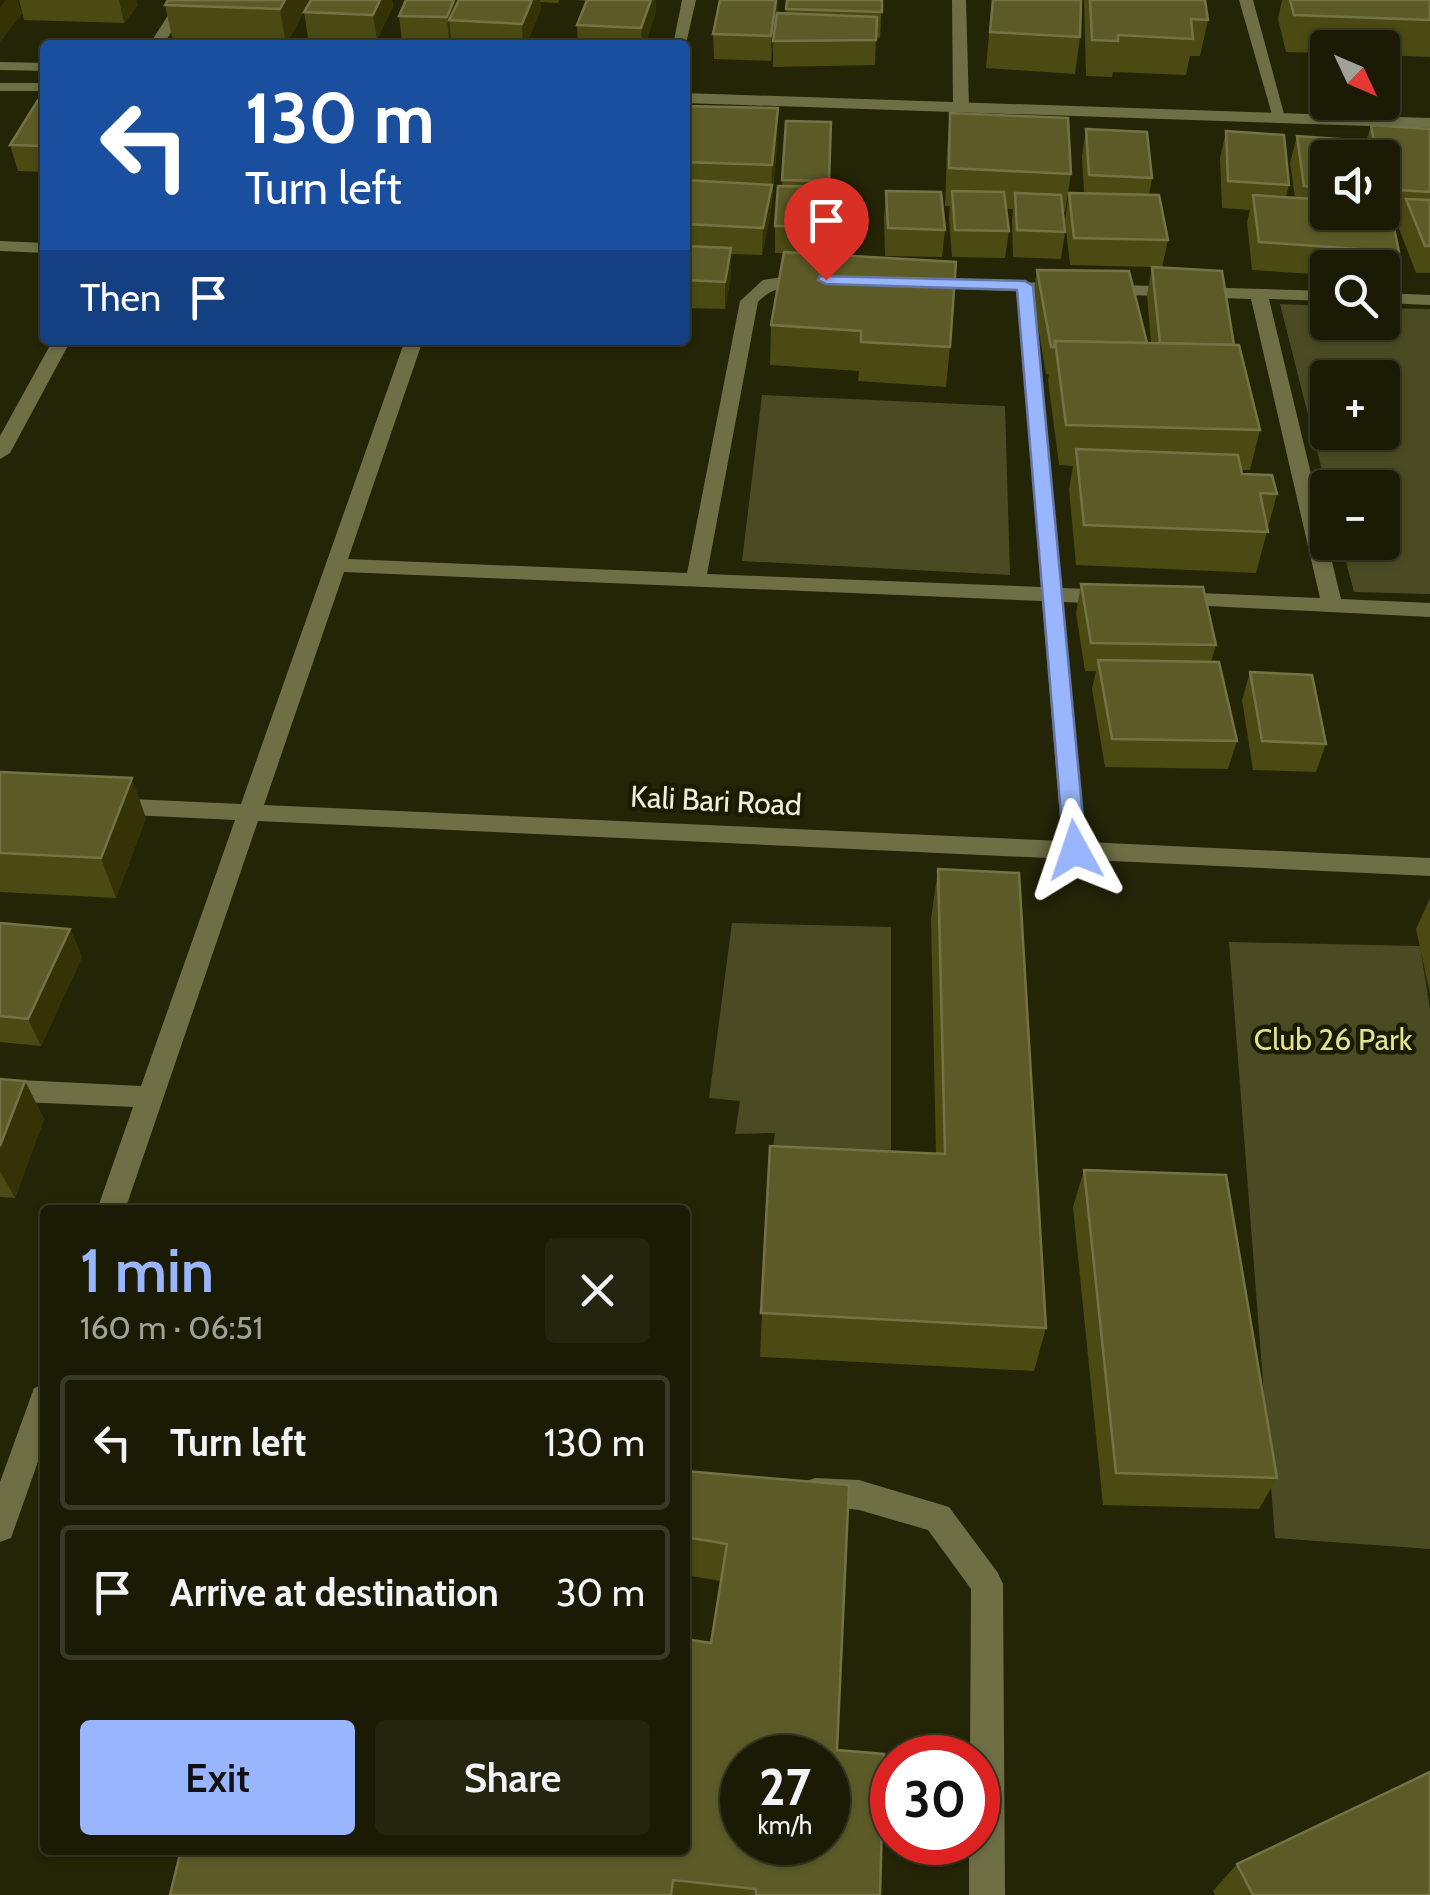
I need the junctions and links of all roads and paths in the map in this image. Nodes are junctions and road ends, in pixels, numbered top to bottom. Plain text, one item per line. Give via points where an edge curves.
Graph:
1 (185, 0) edge
2 (689, 0) edge
3 (959, 0) edge
4 (1246, 0) edge
5 (159, 40) edge
6 (681, 40) edge
7 (0, 66) edge
8 (40, 66) edge
9 (40, 87) edge
10 (1, 88) edge
11 (690, 98) edge
12 (961, 107) junction
13 (1281, 118) junction
14 (1430, 123) edge
15 (0, 246) edge
16 (40, 248) edge
17 (826, 280) edge
18 (905, 282) edge
19 (1025, 286) junction
20 (1260, 294) junction
21 (1310, 295) edge
22 (1400, 299) edge
23 (1430, 300) edge
24 (59, 345) edge
25 (412, 345) edge
26 (0, 453) edge
27 (335, 565) junction
28 (696, 580) junction
29 (1052, 594) junction
30 (1332, 606) junction
31 (1430, 610) edge
32 (77, 804) edge
33 (250, 812) junction
34 (1075, 850) junction
35 (1430, 867) edge
36 (0, 1090) edge
37 (150, 1097) junction
38 (112, 1205) edge
39 (40, 1425) edge
40 (34, 1458) edge
41 (782, 1492) edge
42 (0, 1526) edge
43 (987, 1895) edge

1 - 5 street
2 - 6 street
3 - 12 street
4 - 13 street
7 - 8 street
9 - 10 street
11 - 12 street
12 - 13 street
13 - 14 street
15 - 16 street
17 - 28 street via 786,278 760,286 749,301
18 - 19 street
19 - 20 street
19 - 29 street
20 - 21 street
20 - 30 street
22 - 23 street
24 - 26 street
25 - 27 street
27 - 28 street
27 - 33 street
28 - 29 street
29 - 30 street
29 - 34 street
30 - 31 street
32 - 33 street, Kali Bari Road
33 - 34 street, Kali Bari Road
33 - 37 street
34 - 35 street, Kali Bari Road
36 - 37 street
37 - 38 street
39 - 40 street
40 - 42 street
41 - 43 street via 859,1495 938,1518 987,1584

